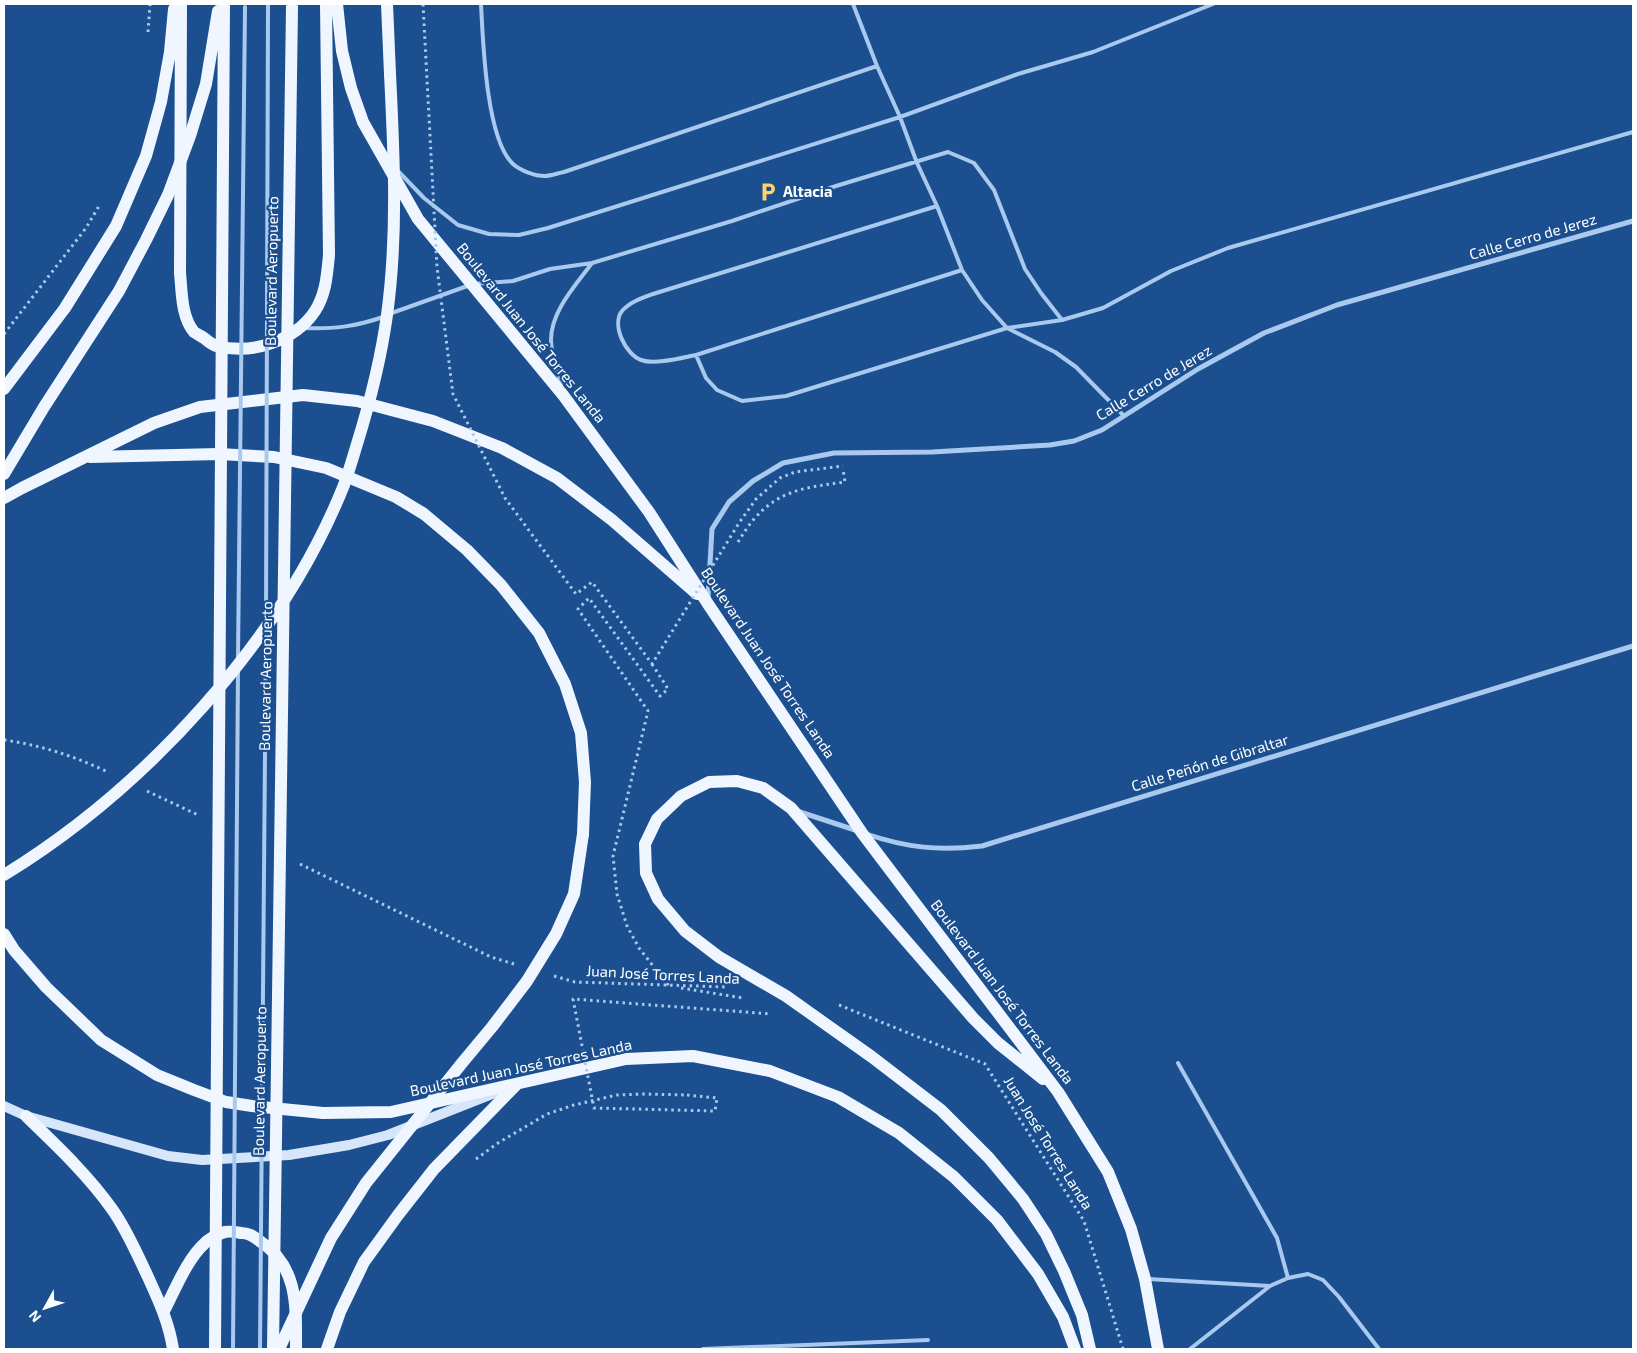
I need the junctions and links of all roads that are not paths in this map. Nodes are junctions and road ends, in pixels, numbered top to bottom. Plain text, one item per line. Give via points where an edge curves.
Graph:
1 (175, 4) edge
2 (181, 4) edge
3 (219, 4) edge
4 (224, 4) edge
5 (245, 4) edge
6 (268, 4) edge
7 (292, 4) edge
8 (326, 4) edge
9 (337, 4) edge
10 (387, 4) edge
11 (480, 4) edge
12 (853, 4) edge
13 (1213, 4) edge
14 (877, 66) junction
15 (900, 117) junction
16 (1633, 132) edge
17 (379, 152) junction
18 (916, 163) junction
19 (937, 206) junction
20 (1633, 221) edge
21 (592, 263) junction
22 (962, 270) junction
23 (473, 284) junction
24 (1062, 320) junction
25 (299, 328) junction
26 (1006, 328) junction
27 (696, 356) junction
28 (4, 389) edge
29 (563, 395) junction
30 (1124, 416) junction
31 (86, 457) junction
32 (4, 474) edge
33 (4, 498) edge
34 (708, 604) junction
35 (1633, 646) edge
36 (792, 808) junction
37 (862, 833) junction
38 (4, 875) edge
39 (4, 934) edge
40 (1178, 1063) dead end
41 (517, 1084) junction
42 (1058, 1092) junction
43 (4, 1106) edge
44 (26, 1116) junction
45 (1288, 1278) junction
46 (1145, 1279) junction
47 (1270, 1286) junction
48 (164, 1311) junction
49 (928, 1340) dead end
50 (173, 1349) edge
51 (215, 1349) edge
52 (233, 1349) edge
53 (260, 1349) edge
54 (273, 1349) edge
55 (279, 1349) edge
56 (296, 1349) edge
57 (327, 1349) edge
58 (703, 1349) edge
59 (1075, 1349) edge
60 (1090, 1349) edge
61 (1158, 1349) edge
62 (1190, 1349) edge
63 (1378, 1349) edge

1 - 28 main road via 161,102 146,156 116,226 65,308
2 - 25 main road via 180,273 184,311 194,332 215,346 258,348
3 - 32 main road, bridge via 206,84 168,195 119,291
4 - 51 main road, bridge
5 - 52 lane, bridge
6 - 53 lane, bridge
7 - 54 main road, Boulevard Aeropuerto, bridge
8 - 25 main road via 329,255 325,289 315,310
9 - 17 main road, Boulevard Juan José Torres Landa via 342,51 351,88 362,122
10 - 38 main road, bridge via 394,242 387,316 370,402 345,484 314,550 273,617 226,680 121,788 71,829
11 - 14 lane via 484,60 494,126 501,148 513,164 526,172 545,176
12 - 14 lane
13 - 15 lane via 1093,52 1018,74
14 - 15 lane
15 - 17 lane via 557,225 519,234 489,234 458,224 424,198
15 - 18 lane
16 - 24 lane via 1228,248 1171,271 1103,308
17 - 23 main road, Boulevard Juan José Torres Landa via 418,219
18 - 19 lane
18 - 21 lane
18 - 24 lane via 948,152 974,163 994,190 1025,269
19 - 22 lane
19 - 27 lane via 653,294 635,301 621,312 618,328 631,354 642,360 659,361
20 - 30 street, Calle Cerro de Jerez via 1337,306 1264,333 1198,369
21 - 23 lane via 550,269 513,281
21 - 29 lane via 560,308 554,322 551,340
22 - 26 lane
22 - 27 lane
23 - 25 lane via 362,324 335,329
23 - 29 main road, Boulevard Juan José Torres Landa
24 - 26 lane
26 - 27 lane via 786,396 742,401 718,390 706,378
26 - 30 lane via 1055,352 1076,367
29 - 34 main road, Boulevard Juan José Torres Landa via 649,512
30 - 34 street, Calle Cerro de Jerez via 1102,430 1074,441 1050,445 932,452 834,453 783,463 746,486 729,502 712,528
31 - 33 main road
31 - 34 main road via 154,423 200,407 303,395 357,401 432,421 502,448 557,478 612,520
31 - 55 main road, bridge via 218,454 274,457 326,468 396,498 424,514 467,550 501,585 539,633 565,684 581,733 585,782 583,834 574,894 556,934 492,1028 366,1183 331,1238
34 - 37 main road, Boulevard Juan José Torres Landa
35 - 37 street, Calle Peñón de Gibraltar via 982,846 954,850 917,848
36 - 37 street, Calle Peñón de Gibraltar
36 - 42 main road via 973,1018
36 - 60 main road via 763,788 737,781 709,782 680,796 657,819 645,844 646,873 658,900 685,931 719,957 786,996 872,1056 941,1110 989,1158 1023,1199 1046,1234 1082,1315
37 - 42 main road, Boulevard Juan José Torres Landa
39 - 41 main road, Boulevard Juan José Torres Landa, bridge via 46,987 101,1040 157,1075 226,1102 323,1113 391,1112
40 - 45 lane via 1277,1238
41 - 44 street via 388,1135 289,1155 202,1160 168,1156
41 - 57 main road via 434,1169 364,1262 340,1312
41 - 59 main road, Boulevard Juan José Torres Landa via 626,1059 693,1056 770,1071 838,1097 899,1133 954,1178 996,1220 1038,1274 1063,1317
42 - 46 main road, Boulevard Juan José Torres Landa via 1108,1172 1131,1229
43 - 44 street
44 - 48 main road via 63,1152 112,1209
45 - 47 lane
45 - 63 lane via 1308,1274 1323,1280
46 - 47 lane
46 - 61 main road, Boulevard Juan José Torres Landa
47 - 62 lane
48 - 50 main road
48 - 56 main road via 182,1275 206,1242 225,1232 249,1233 280,1259 290,1278 296,1302
49 - 58 lane

